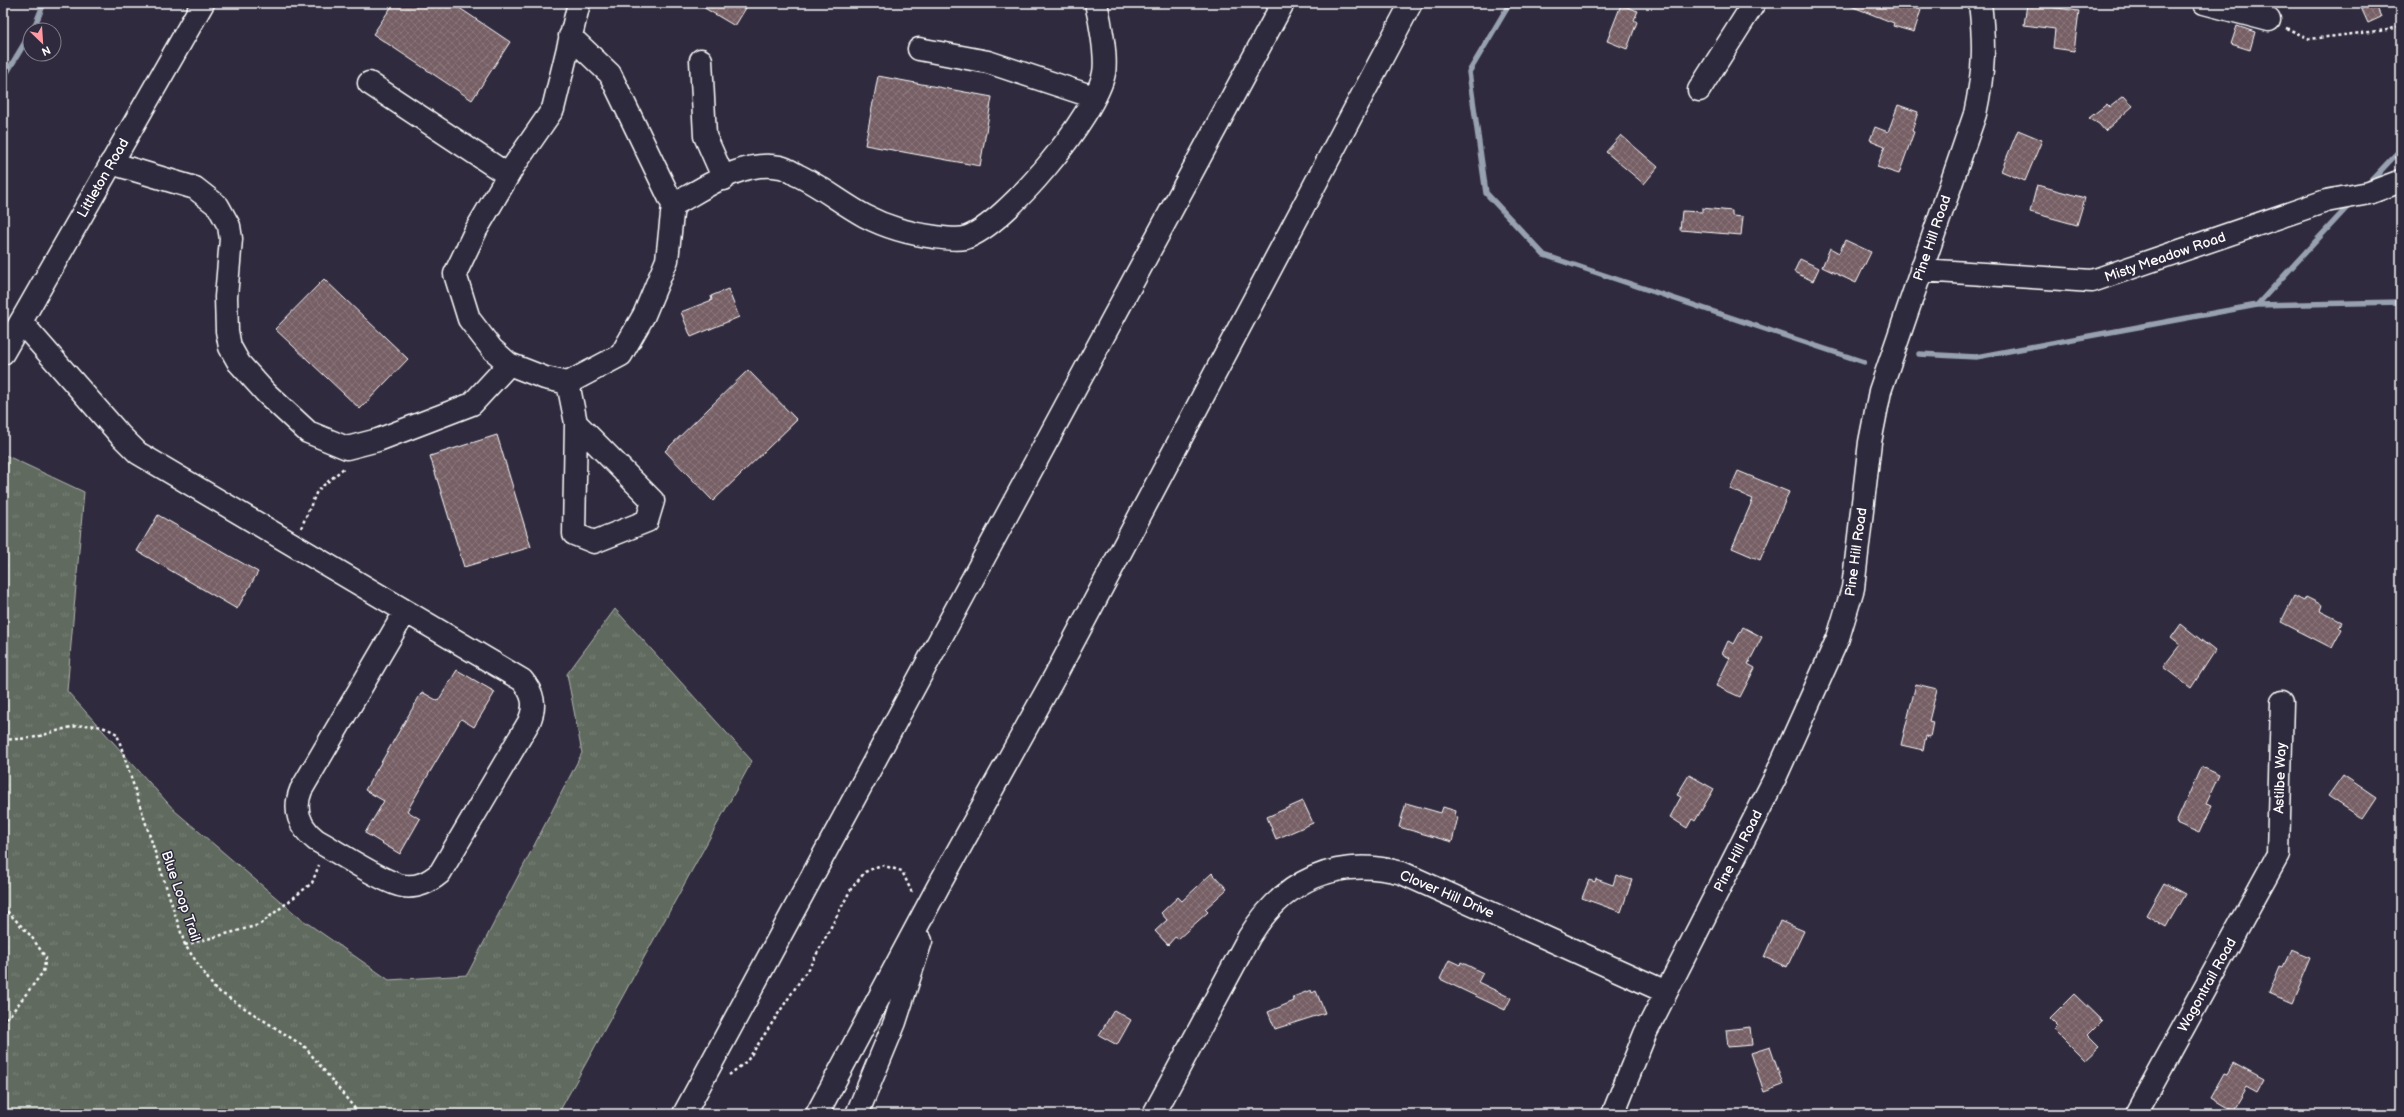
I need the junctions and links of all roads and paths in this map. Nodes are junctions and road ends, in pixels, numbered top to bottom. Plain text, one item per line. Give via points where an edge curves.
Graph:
1 (203, 3) edge
2 (579, 3) edge
3 (1096, 3) edge
4 (1283, 3) edge
5 (1411, 3) edge
6 (1754, 3) edge
7 (1980, 3) edge
8 (2204, 3) edge
9 (2269, 20) joint
10 (2401, 26) edge
11 (570, 36) junction
12 (919, 49) dead end
13 (701, 60) dead end
14 (369, 83) dead end
15 (1698, 90) dead end
16 (1094, 97) junction
17 (111, 163) junction
18 (508, 175) junction
19 (724, 179) junction
20 (2401, 181) edge
21 (674, 205) junction
22 (1921, 270) junction
23 (21, 322) junction
24 (3, 353) edge
25 (509, 364) junction
26 (568, 383) junction
27 (576, 423) junction
28 (347, 465) dead end
29 (294, 545) junction
30 (405, 612) junction
31 (2282, 702) dead end
32 (3, 740) edge
33 (327, 846) junction
34 (2278, 855) joint
35 (939, 885) junction
36 (913, 895) dead end
37 (3, 907) edge
38 (785, 926) junction
39 (185, 945) junction
40 (1666, 992) junction
41 (3, 1020) edge
42 (3, 1036) edge
43 (3, 1051) edge
44 (723, 1080) dead end
45 (356, 1114) edge
46 (667, 1114) edge
47 (684, 1114) edge
48 (817, 1114) edge
49 (857, 1114) edge
50 (1154, 1114) edge
51 (1613, 1114) edge
52 (2136, 1114) edge

1 - 17 main road, Littleton Road
2 - 11 main road
3 - 16 main road via 1101,22 1104,72
4 - 38 main road
5 - 35 main road via 1055,676
6 - 15 main road
7 - 22 main road, Pine Hill Road via 1985,52 1978,99 1966,142
8 - 9 main road
9 - 10 path via 2310,39
11 - 18 main road via 553,109
11 - 21 main road via 610,74
12 - 16 main road via 988,62
13 - 19 main road via 705,136
14 - 18 main road
16 - 19 main road via 1055,156 1030,186 996,221 964,238 906,232 879,222 865,216 814,183 780,167 745,168
17 - 23 main road, Littleton Road
17 - 25 main road via 194,188 218,206 229,226 231,239 226,297 230,347 266,393 308,432 347,448 378,440 472,404
18 - 25 main road via 476,230 455,274 469,319 492,349
19 - 21 main road
20 - 22 main road, Misty Meadow Road via 2361,194 2326,201 2092,281
21 - 26 main road via 666,260 644,315 621,354
22 - 40 main road, Pine Hill Road via 1887,367 1874,417 1857,564 1840,632 1775,778
23 - 24 main road, Littleton Road
23 - 29 main road via 129,445
25 - 26 main road via 545,378
26 - 27 main road
27 - 27 main road via 574,534 594,542 647,521 653,501
28 - 29 path via 317,491
29 - 30 main road
30 - 33 main road via 298,798 296,810 306,832
30 - 33 main road via 522,680 532,695 533,712 444,866 432,880 411,887 394,884
31 - 34 main road, Astilbe Way
32 - 39 path, Blue Loop Trail via 31,738 72,725 106,727 117,734
33 - 39 path via 312,883 259,925
34 - 52 main road, Wagontrail Road
35 - 48 main road
35 - 49 main road via 895,1022
36 - 44 path via 902,871 881,865 865,872 851,889 813,961 747,1061
37 - 41 path via 31,936 46,958 43,972 10,1015
38 - 46 main road
38 - 47 main road
39 - 45 path, Blue Loop Trail via 215,989 305,1047 356,1110
40 - 50 main road, Clover Hill Drive via 1402,873 1371,867 1339,869 1300,884 1275,902 1261,919
40 - 51 main road, Pine Hill Road via 1645,1034
42 - 43 path

